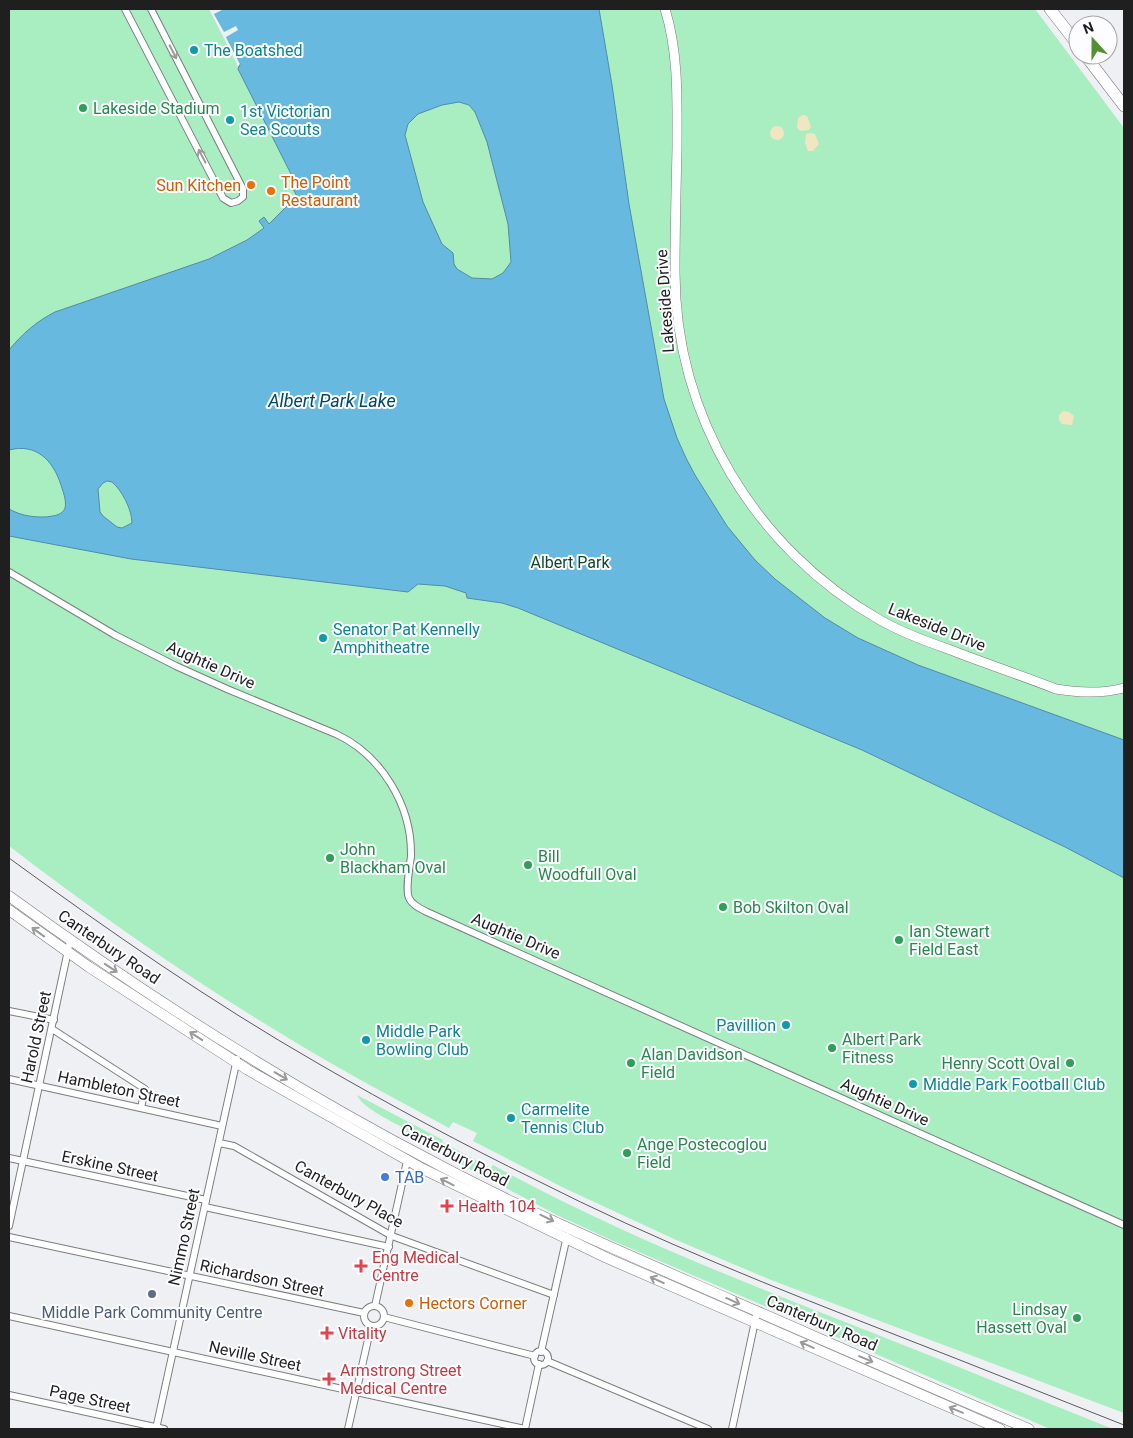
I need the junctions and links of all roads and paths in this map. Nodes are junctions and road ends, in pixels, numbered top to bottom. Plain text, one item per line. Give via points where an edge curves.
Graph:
1 (125, 9) edge
2 (151, 9) edge
3 (665, 9) edge
4 (1050, 9) edge
5 (1068, 32) edge
6 (1093, 65) edge
7 (1124, 106) edge
8 (9, 572) edge
9 (1124, 688) edge
10 (9, 896) edge
11 (9, 910) edge
12 (70, 941) junction
13 (68, 953) junction
14 (9, 1011) edge
15 (54, 1020) junction
16 (52, 1029) junction
17 (239, 1051) junction
18 (237, 1062) junction
19 (9, 1080) edge
20 (39, 1086) junction
21 (141, 1108) junction
22 (222, 1126) junction
23 (219, 1143) junction
24 (9, 1158) edge
25 (407, 1161) junction
26 (24, 1162) junction
27 (205, 1204) junction
28 (1124, 1224) edge
29 (9, 1226) edge
30 (568, 1229) junction
31 (392, 1236) junction
32 (9, 1237) edge
33 (566, 1239) junction
34 (389, 1247) junction
35 (189, 1277) junction
36 (554, 1295) junction
37 (375, 1306) junction
38 (757, 1312) junction
39 (364, 1313) junction
40 (9, 1316) edge
41 (384, 1317) junction
42 (755, 1323) junction
43 (371, 1326) junction
44 (173, 1352) junction
45 (542, 1352) junction
46 (535, 1356) junction
47 (547, 1361) junction
48 (539, 1364) junction
49 (357, 1392) junction
50 (9, 1395) edge
51 (156, 1428) edge
52 (164, 1429) edge
53 (348, 1429) edge
54 (525, 1429) edge
55 (708, 1429) edge
56 (732, 1429) edge
57 (1000, 1429) edge
58 (1029, 1429) edge

2 -> 1 street via 243,189 243,197 238,202 231,203 223,198
3 - 9 street, Lakeside Drive via 676,72 675,280 681,344 699,409 717,450 742,493 803,564 880,620 920,639 1056,689 1098,693
4 - 5 highway
6 - 7 highway
8 - 28 street, Aughtie Drive via 123,639 227,689 336,734 365,752 384,773 402,810 410,847 409,897 427,912
10 - 12 main road, Canterbury Road
13 -> 11 main road, Canterbury Road
12 - 13 street, Harold Street
12 -> 17 main road, Canterbury Road
13 - 15 street, Harold Street
18 -> 13 main road, Canterbury Road
14 - 15 street
15 - 16 street, Harold Street
16 - 20 street, Harold Street
16 - 21 street via 145,1088
17 - 18 street, Nimmo Street
17 -> 30 main road, Canterbury Road via 419,1155
18 - 22 street, Nimmo Street
18 - 25 main road, Canterbury Road
19 - 20 street, Hambleton Street
20 - 21 street, Hambleton Street
20 - 26 street, Harold Street
21 - 22 street, Hambleton Street
22 - 23 street, Nimmo Street
23 - 27 street, Nimmo Street
23 - 31 street, Canterbury Place via 234,1146
24 - 26 street, Erskine Street
25 - 31 street
33 -> 25 main road, Canterbury Road
26 - 27 street, Erskine Street
26 - 29 street, Harold Street
27 - 34 street, Erskine Street
27 - 35 street, Nimmo Street
30 - 33 street
30 -> 38 main road, Canterbury Road
31 - 34 street
31 - 36 street, Canterbury Place
32 - 35 street, Richardson Street
33 - 36 street
42 -> 33 main road, Canterbury Road
34 - 37 street
35 - 39 street, Richardson Street
35 - 44 street, Nimmo Street
36 - 45 street
37 - 39 street
37 - 41 street
38 - 42 street
38 -> 58 main road, Canterbury Road
39 - 43 street via 366,1322
40 - 44 street, Neville Street
41 - 43 street via 381,1323
41 - 46 street
42 - 56 street
57 -> 42 main road, Canterbury Road
43 - 49 street
44 - 49 street, Neville Street
44 - 51 street, Nimmo Street
45 - 46 street
45 - 47 street via 547,1355
46 - 48 street
47 - 48 street
47 - 55 street
48 - 54 street
49 - 53 street
49 - 54 street, Neville Street
50 - 51 street, Page Street
51 - 52 street, Page Street

